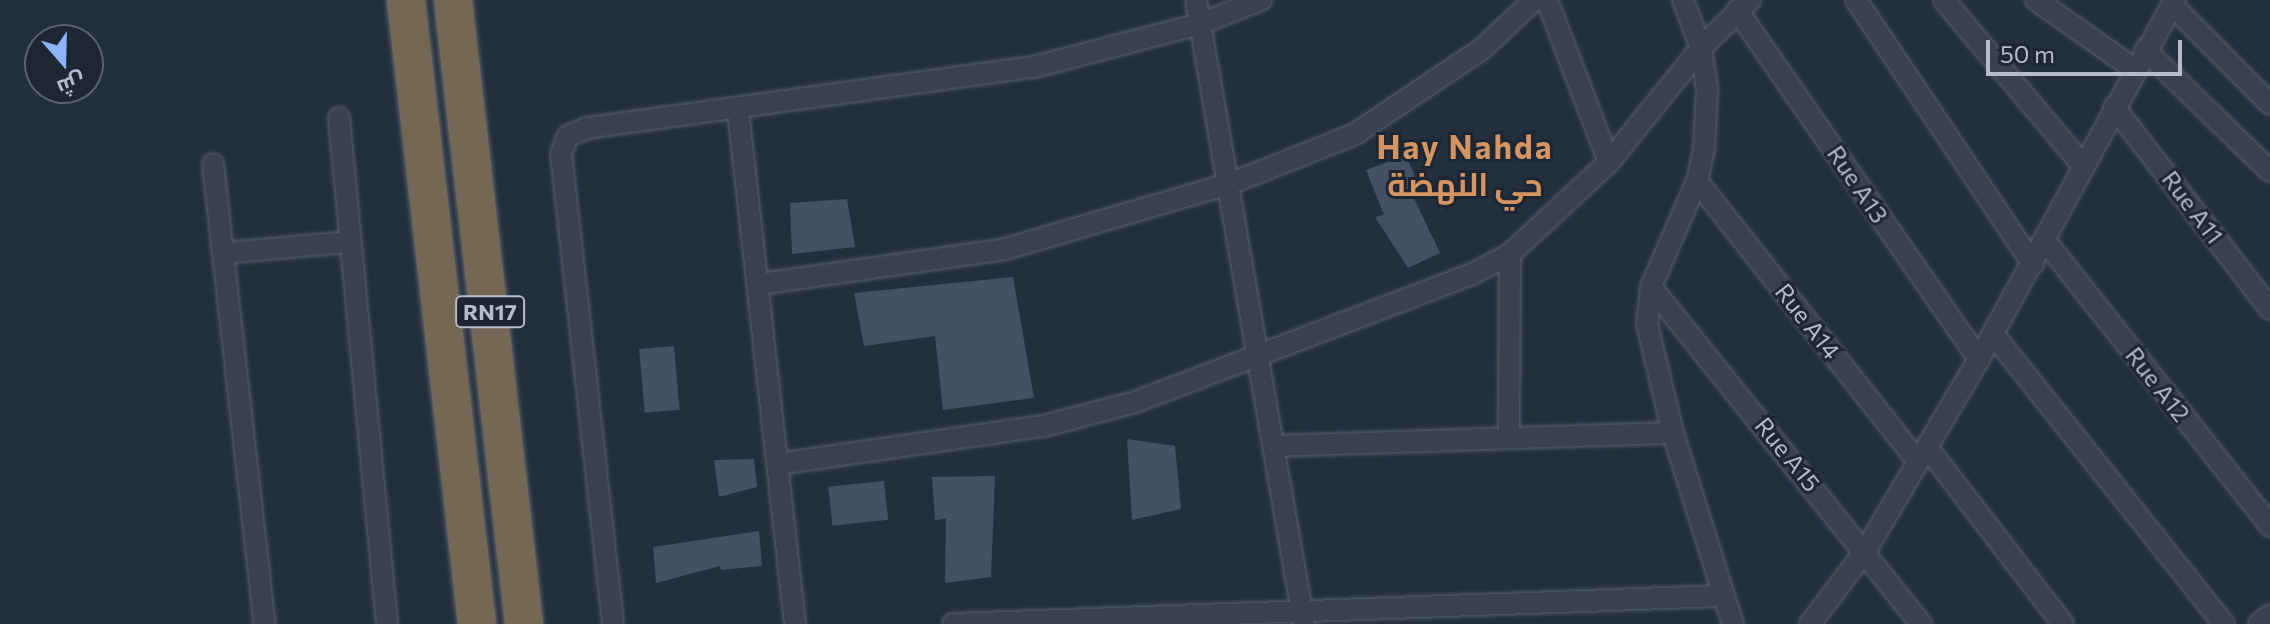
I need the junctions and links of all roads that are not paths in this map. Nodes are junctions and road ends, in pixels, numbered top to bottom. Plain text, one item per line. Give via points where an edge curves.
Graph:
1 (406, 0) edge
2 (453, 0) edge
3 (1196, 0) edge
4 (1261, 0) edge
5 (1534, 0) edge
6 (1547, 0) edge
7 (1683, 0) edge
8 (1856, 0) edge
9 (1944, 0) edge
10 (2036, 0) edge
11 (2174, 3) edge
12 (1744, 5) edge
13 (1200, 24) junction
14 (1701, 48) junction
15 (2145, 50) junction
16 (2134, 69) junction
17 (2270, 104) edge
18 (2114, 107) junction
19 (738, 110) junction
20 (339, 118) dead end
21 (1609, 162) junction
22 (213, 164) dead end
23 (2084, 167) junction
24 (2270, 171) edge
25 (1697, 181) junction
26 (1229, 184) junction
27 (348, 242) junction
28 (2046, 242) junction
29 (224, 253) junction
30 (1510, 254) junction
31 (2033, 264) junction
32 (760, 284) junction
33 (1651, 287) junction
34 (2270, 309) edge
35 (1993, 334) junction
36 (1259, 357) junction
37 (1979, 359) junction
38 (1673, 433) junction
39 (1509, 435) junction
40 (1276, 446) junction
41 (1922, 454) junction
42 (778, 464) junction
43 (2270, 526) edge
44 (1866, 550) junction
45 (1722, 596) junction
46 (2270, 615) edge
47 (1303, 618) edge
48 (265, 624) edge
49 (387, 624) edge
50 (477, 624) edge
51 (524, 624) edge
52 (613, 624) edge
53 (795, 624) edge
54 (953, 624) edge
55 (1733, 624) edge
56 (1810, 624) edge
57 (1921, 624) edge
58 (2063, 624) edge
59 (2224, 624) edge
60 (2259, 624) edge

1 - 50 highway, RN17
2 - 51 highway, RN17
3 - 13 street
4 - 13 street
5 - 26 street via 1482,49 1355,134
6 - 21 street
7 - 14 street
8 - 31 street
9 - 23 street
10 - 16 street
11 - 15 street
11 - 17 street
12 - 14 street
12 - 37 street, Rue A13
13 - 19 street via 1034,67
13 - 26 street
14 - 21 street
14 - 25 street via 1707,119
15 - 16 street
15 - 24 street
16 - 18 street
18 - 23 street
18 - 34 street, Rue A11
19 - 32 street
19 - 52 street via 587,128 568,136 561,154
20 - 27 street
21 - 30 street
22 - 29 street
23 - 28 street
25 - 33 street
25 - 41 street, Rue A14
26 - 32 street via 1005,249
26 - 36 street
27 - 29 street
27 - 49 street
28 - 31 street
28 - 43 street, Rue A12
29 - 48 street
30 - 36 street via 1443,287
30 - 39 street
31 - 35 street
32 - 42 street
33 - 38 street via 1647,324
33 - 44 street, Rue A15
35 - 37 street
35 - 59 street
36 - 40 street
36 - 42 street via 1135,402 1048,425
37 - 41 street
38 - 39 street
38 - 45 street
39 - 40 street
40 - 47 street
41 - 44 street
41 - 58 street, Rue A14
42 - 53 street
44 - 56 street
44 - 57 street, Rue A15
45 - 47 street
45 - 55 street
46 - 60 street
47 - 54 street

